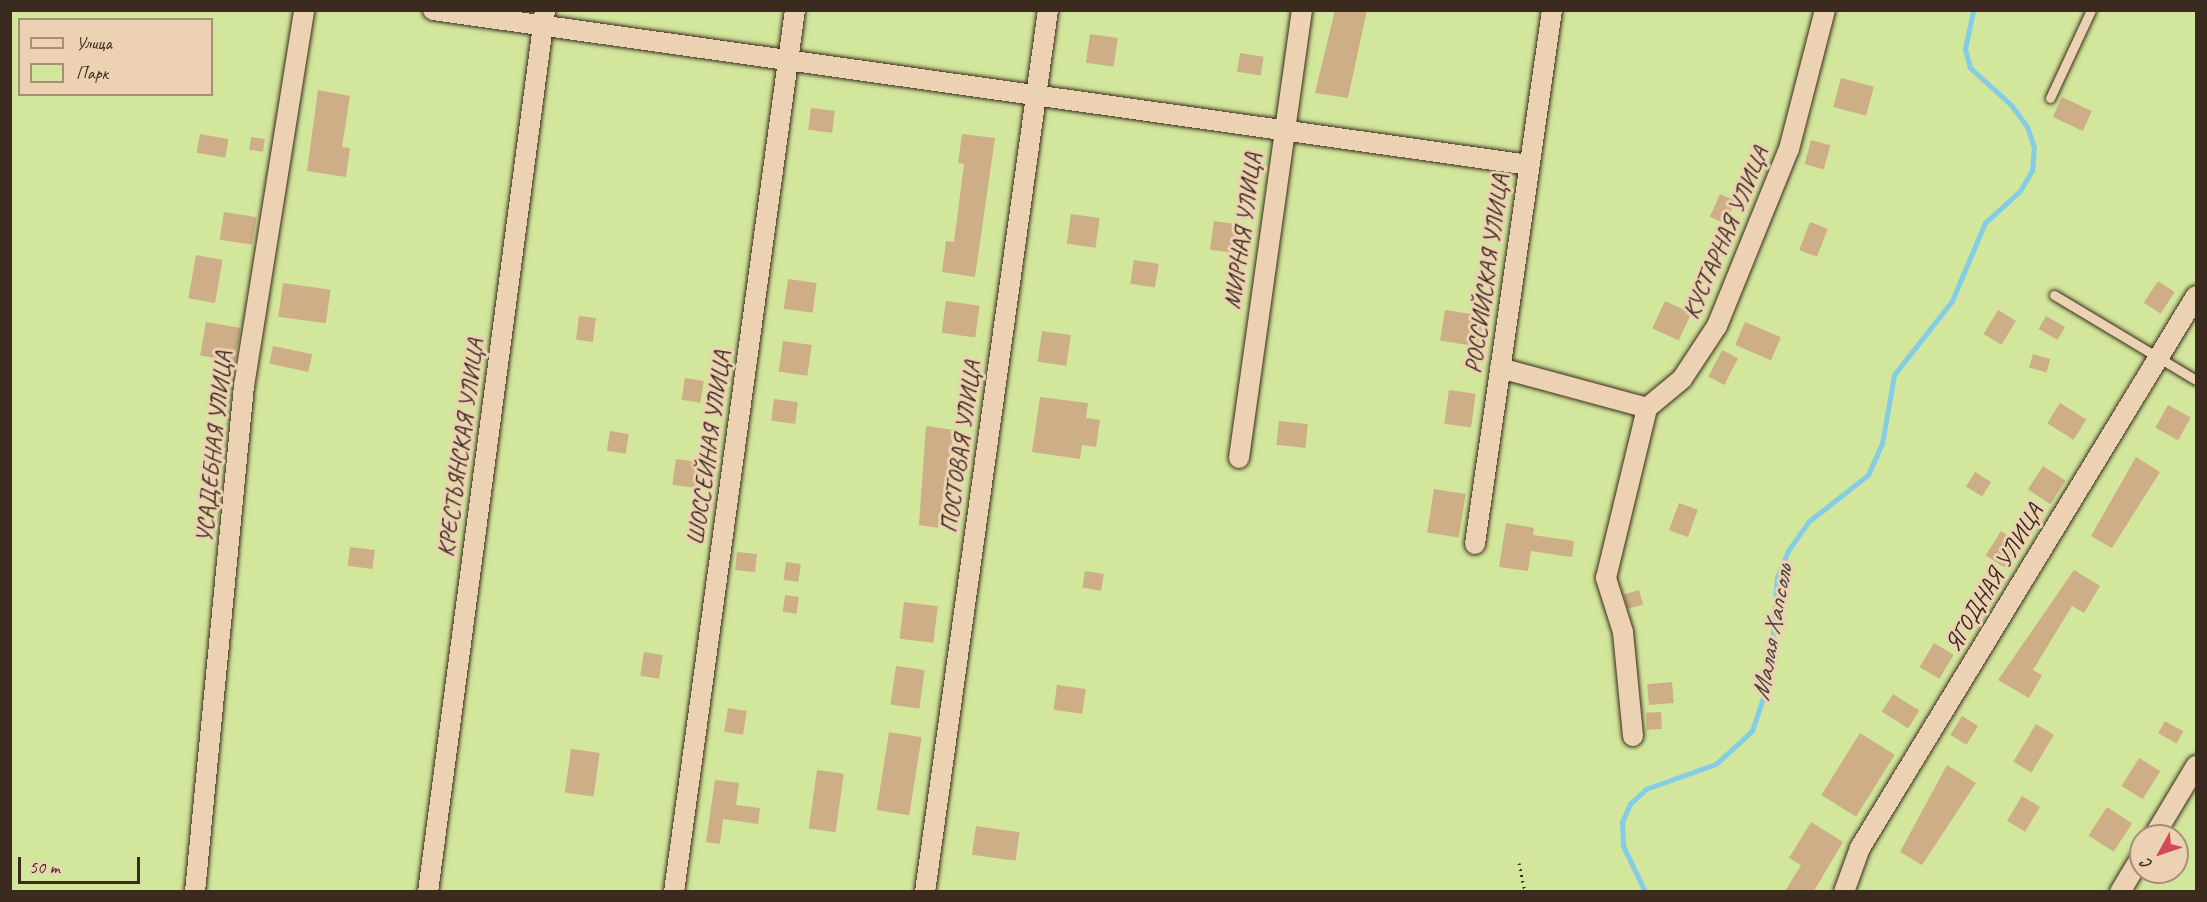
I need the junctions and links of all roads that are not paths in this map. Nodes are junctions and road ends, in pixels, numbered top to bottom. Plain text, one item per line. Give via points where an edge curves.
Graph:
1 (304, 10) edge
2 (432, 10) edge
3 (795, 10) edge
4 (1048, 10) edge
5 (1302, 10) edge
6 (1552, 10) edge
7 (1825, 10) edge
8 (2091, 10) edge
9 (544, 18) edge
10 (788, 61) junction
11 (1036, 96) junction
12 (2050, 98) dead end
13 (1282, 130) junction
14 (1528, 165) junction
15 (2054, 295) dead end
16 (2196, 296) edge
17 (2159, 357) junction
18 (1500, 368) junction
19 (2196, 380) edge
20 (1647, 408) junction
21 (1239, 458) dead end
22 (1475, 544) dead end
23 (1633, 736) dead end
24 (2196, 766) edge
25 (2161, 824) edge
26 (2129, 876) edge
27 (195, 891) edge
28 (428, 891) edge
29 (674, 891) edge
30 (925, 891) edge
31 (1844, 891) edge
32 (2120, 891) edge

1 - 27 street, УСАДЕБНАЯ УЛИЦА via 244,386
2 - 9 street
3 - 10 street, ШОССЕЙНАЯ УЛИЦА
4 - 11 street, ПОСТОВАЯ УЛИЦА
5 - 13 street, МИРНАЯ УЛИЦА
6 - 14 street, РОССИЙСКАЯ УЛИЦА
7 - 20 street, КУСТАРНАЯ УЛИЦА via 1789,148 1717,326 1682,379
8 - 12 lane
9 - 10 street
9 - 28 street, КРЕСТЬЯНСКАЯ УЛИЦА
10 - 11 street
10 - 29 street, ШОССЕЙНАЯ УЛИЦА
11 - 13 street
11 - 30 street, ПОСТОВАЯ УЛИЦА
13 - 14 street
13 - 21 street, МИРНАЯ УЛИЦА
14 - 18 street, РОССИЙСКАЯ УЛИЦА
15 - 17 lane
16 - 17 street, ЯГОДНАЯ УЛИЦА
17 - 19 lane
17 - 31 street, ЯГОДНАЯ УЛИЦА via 1860,848
18 - 20 street
18 - 22 street, РОССИЙСКАЯ УЛИЦА
20 - 23 street via 1606,578 1623,632
24 - 25 street
26 - 32 street

